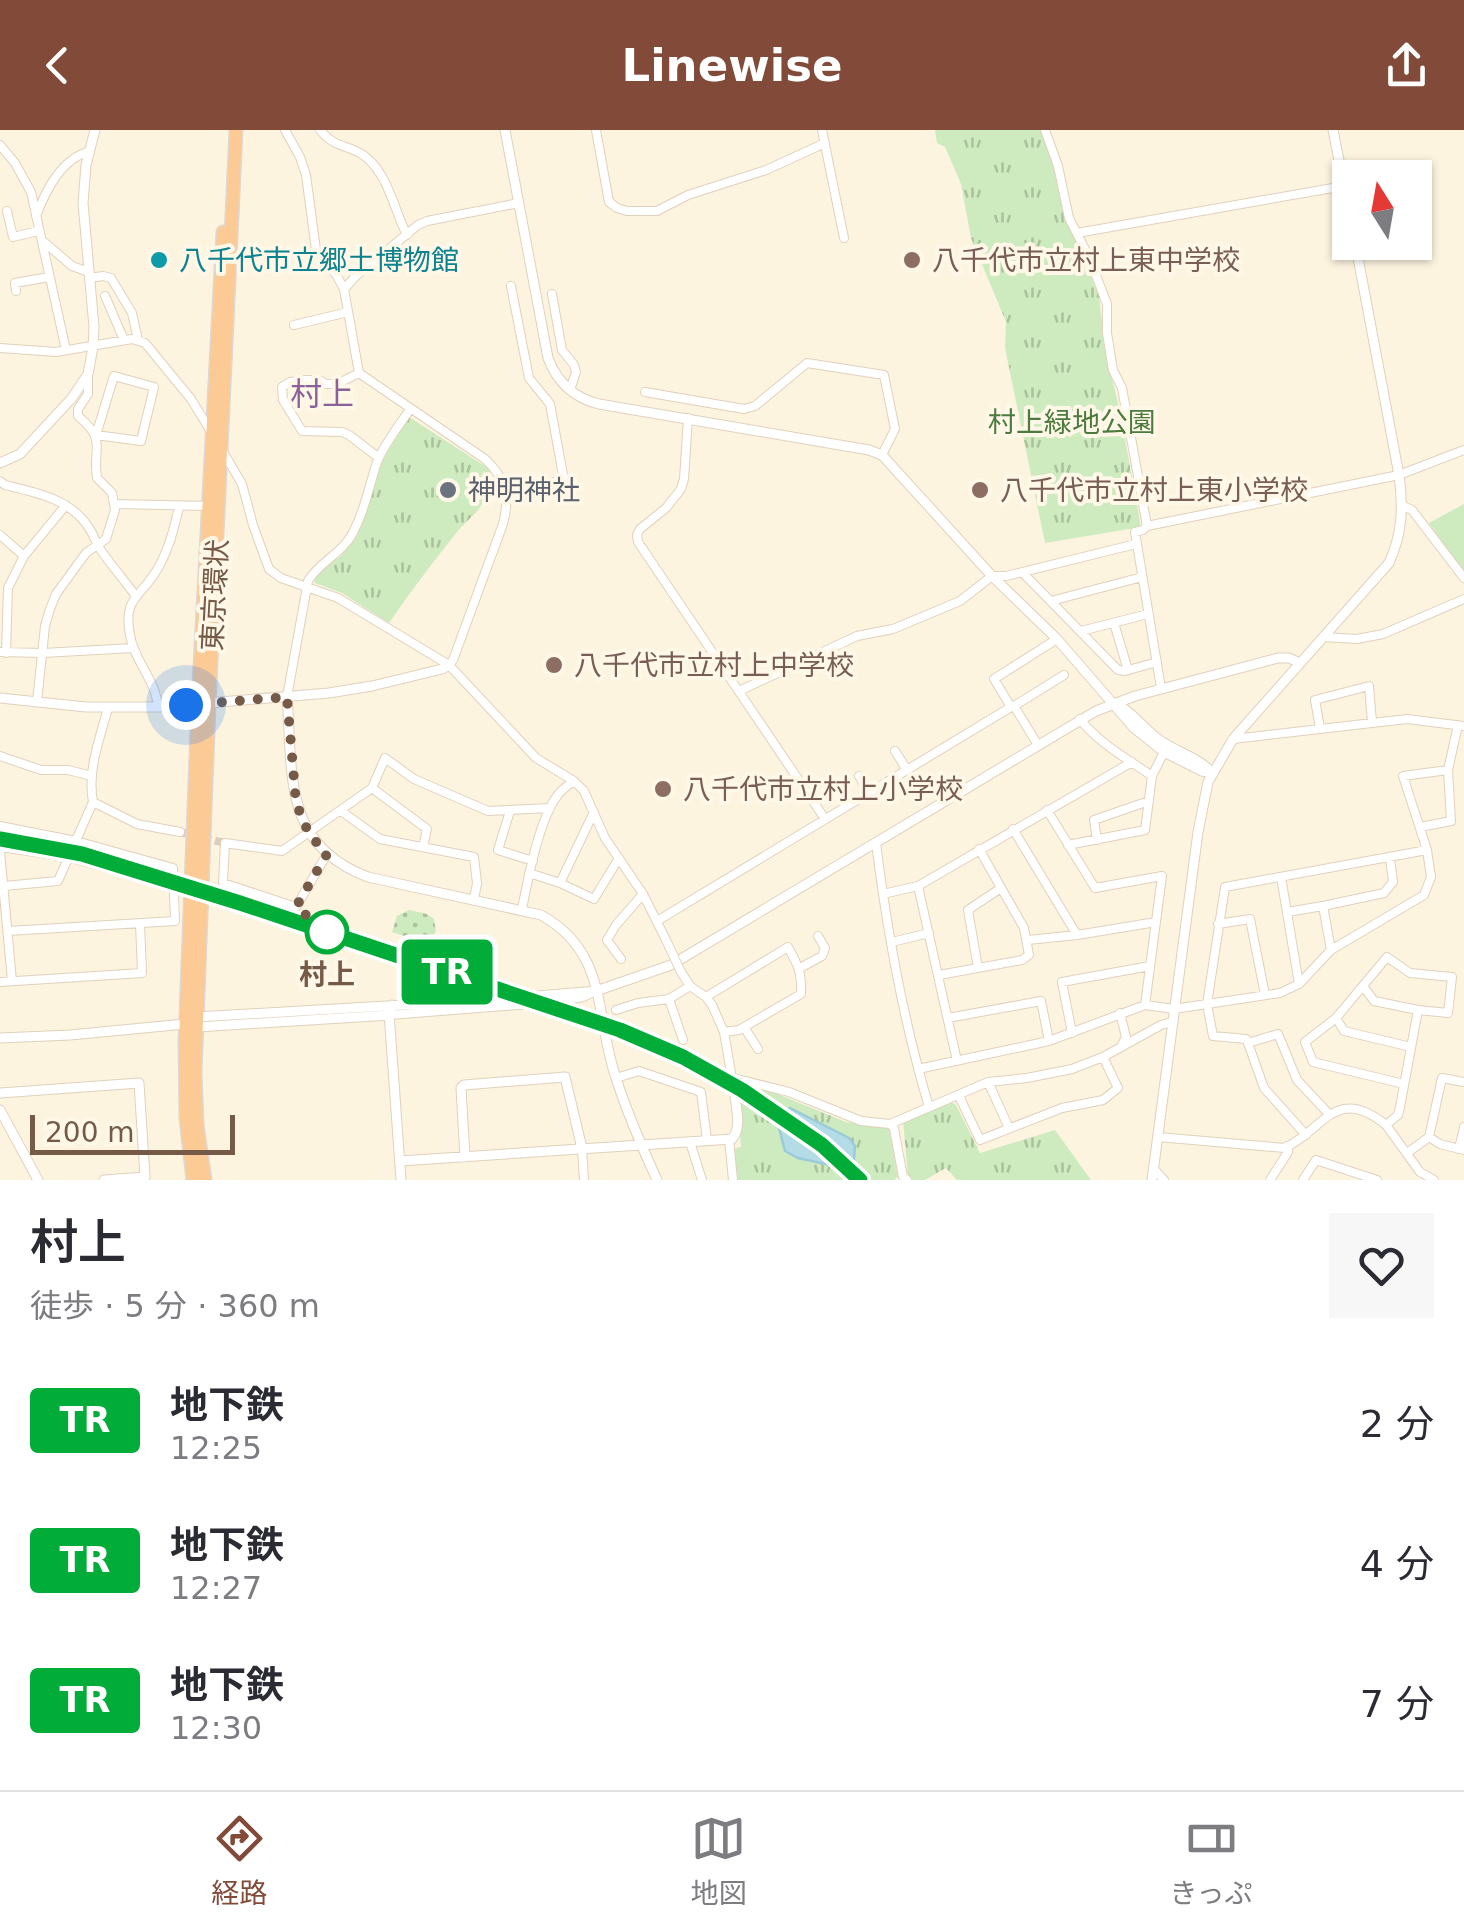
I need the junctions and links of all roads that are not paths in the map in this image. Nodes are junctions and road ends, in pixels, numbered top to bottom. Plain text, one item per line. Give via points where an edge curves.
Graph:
1 (94, 130) edge
2 (227, 130) edge
3 (236, 130) edge
4 (285, 130) edge
5 (320, 130) edge
6 (334, 130) edge
7 (506, 130) edge
8 (596, 130) edge
9 (822, 130) edge
10 (1045, 130) edge
11 (1334, 130) edge
12 (334, 143) junction
13 (825, 143) junction
14 (0, 144) edge
15 (90, 151) junction
16 (1339, 160) edge
17 (1332, 188) edge
18 (519, 204) junction
19 (7, 211) dead end
20 (36, 216) junction
21 (1077, 233) junction
22 (407, 234) junction
23 (39, 235) junction
24 (844, 238) dead end
25 (1358, 260) edge
26 (89, 275) junction
27 (50, 277) junction
28 (511, 286) dead end
29 (344, 290) junction
30 (16, 291) dead end
31 (552, 294) dead end
32 (106, 296) dead end
33 (348, 312) junction
34 (294, 325) dead end
35 (124, 340) junction
36 (138, 340) junction
37 (93, 347) junction
38 (0, 348) edge
39 (66, 350) junction
40 (88, 374) junction
41 (359, 374) junction
42 (570, 390) junction
43 (645, 392) dead end
44 (410, 409) junction
45 (688, 418) junction
46 (96, 435) junction
47 (213, 436) junction
48 (222, 450) junction
49 (1464, 450) edge
50 (882, 455) junction
51 (379, 458) junction
52 (0, 464) edge
53 (1399, 474) junction
54 (0, 481) edge
55 (506, 491) junction
56 (115, 504) junction
57 (66, 505) junction
58 (210, 506) junction
59 (1403, 506) junction
60 (179, 507) junction
61 (1147, 526) junction
62 (0, 536) edge
63 (1136, 544) junction
64 (98, 546) junction
65 (24, 556) junction
66 (1022, 572) junction
67 (992, 576) junction
68 (1142, 577) junction
69 (1464, 578) edge
70 (307, 586) junction
71 (135, 595) junction
72 (1464, 599) edge
73 (1051, 600) junction
74 (1148, 614) junction
75 (1114, 623) junction
76 (1081, 632) junction
77 (1323, 637) junction
78 (1057, 640) junction
79 (134, 648) junction
80 (3, 653) edge
81 (44, 653) junction
82 (1156, 662) junction
83 (1300, 663) junction
84 (449, 665) junction
85 (1128, 670) junction
86 (1064, 676) dead end
87 (1161, 688) junction
88 (739, 690) junction
89 (287, 697) junction
90 (0, 698) edge
91 (1024, 700) junction
92 (37, 702) junction
93 (1009, 703) junction
94 (204, 704) junction
95 (1115, 704) junction
96 (158, 707) junction
97 (108, 708) junction
98 (1080, 719) junction
99 (1372, 722) junction
100 (1461, 725) edge
101 (1320, 728) junction
102 (1233, 738) junction
103 (1038, 745) junction
104 (895, 751) dead end
105 (1164, 752) junction
106 (0, 756) edge
107 (1132, 762) junction
108 (907, 770) junction
109 (1448, 770) junction
110 (1212, 773) junction
111 (92, 776) junction
112 (859, 776) dead end
113 (1152, 776) junction
114 (574, 780) junction
115 (372, 788) junction
116 (869, 792) junction
117 (1149, 800) junction
118 (93, 802) junction
119 (550, 808) junction
120 (1048, 810) junction
121 (342, 811) junction
122 (510, 812) junction
123 (594, 812) junction
124 (825, 819) junction
125 (0, 826) edge
126 (1420, 826) junction
127 (1013, 829) junction
128 (180, 832) tunnel mouth
129 (309, 834) junction
130 (1097, 840) junction
131 (76, 841) junction
132 (876, 843) junction
133 (1068, 846) junction
134 (423, 848) junction
135 (0, 849) edge
136 (979, 849) junction
137 (1427, 850) junction
138 (327, 854) junction
139 (68, 857) junction
140 (620, 858) junction
141 (1390, 858) junction
142 (533, 861) junction
143 (529, 873) junction
144 (1282, 877) junction
145 (560, 884) junction
146 (4, 886) junction
147 (918, 886) junction
148 (174, 887) junction
149 (1001, 888) junction
150 (642, 894) junction
151 (882, 894) junction
152 (474, 900) junction
153 (1324, 906) junction
154 (522, 909) junction
155 (1287, 912) junction
156 (657, 921) junction
157 (1156, 922) junction
158 (140, 924) junction
159 (1218, 924) junction
160 (8, 931) junction
161 (929, 933) junction
162 (1077, 935) junction
163 (818, 936) dead end
164 (1028, 940) junction
165 (892, 942) junction
166 (1332, 950) junction
167 (621, 959) dead end
168 (1150, 966) junction
169 (800, 968) junction
170 (978, 968) junction
171 (939, 975) junction
172 (12, 981) junction
173 (0, 982) edge
174 (1298, 984) junction
175 (690, 986) junction
176 (1363, 986) junction
177 (596, 991) junction
178 (1265, 995) junction
179 (669, 998) junction
180 (706, 998) junction
181 (472, 1001) joint
182 (1208, 1004) junction
183 (1145, 1005) junction
184 (389, 1009) junction
185 (1174, 1009) junction
186 (616, 1010) dead end
187 (1418, 1010) junction
188 (1120, 1013) junction
189 (948, 1018) junction
190 (1336, 1018) junction
191 (1172, 1022) junction
192 (193, 1023) junction
193 (744, 1027) junction
194 (724, 1032) junction
195 (1072, 1033) junction
196 (0, 1038) edge
197 (683, 1040) dead end
198 (1049, 1041) junction
199 (1248, 1043) junction
200 (1122, 1046) junction
201 (1411, 1047) junction
202 (758, 1050) dead end
203 (1103, 1057) junction
204 (957, 1061) junction
205 (918, 1069) junction
206 (616, 1078) junction
207 (733, 1078) junction
208 (988, 1082) junction
209 (1464, 1082) edge
210 (1404, 1084) junction
211 (0, 1094) edge
212 (734, 1096) joint
213 (959, 1096) junction
214 (929, 1107) junction
215 (0, 1110) edge
216 (1328, 1113) junction
217 (890, 1124) junction
218 (1386, 1125) junction
219 (1464, 1127) edge
220 (1010, 1128) junction
221 (1306, 1136) junction
222 (1158, 1137) junction
223 (1429, 1137) junction
224 (729, 1139) junction
225 (706, 1140) junction
226 (690, 1142) junction
227 (642, 1145) junction
228 (1287, 1146) junction
229 (582, 1148) junction
230 (1461, 1149) edge
231 (1406, 1153) junction
232 (466, 1157) junction
233 (400, 1161) junction
234 (1310, 1171) junction
235 (1152, 1174) edge
236 (145, 1178) edge
237 (38, 1180) edge
238 (106, 1180) edge
239 (193, 1180) edge
240 (205, 1180) edge
241 (401, 1180) edge
242 (584, 1180) edge
243 (657, 1180) edge
244 (702, 1180) edge
245 (733, 1180) edge
246 (906, 1180) edge
247 (1164, 1180) edge
248 (1270, 1180) edge
249 (1304, 1180) edge
250 (1318, 1180) edge
251 (1377, 1180) edge
252 (1434, 1180) edge

1 - 15 street
2 - 47 highway, 東京環状
3 - 48 highway, 東京環状
4 - 29 street via 306,175 316,250
5 - 12 street
6 - 12 street
7 - 18 street
8 - 13 street via 609,202 626,210 664,209
9 - 13 street
10 - 21 street
11 - 16 street
12 - 22 street via 370,159
13 - 24 street
14 - 20 street via 28,185
15 - 20 street via 71,158
15 - 26 street via 83,203
17 - 21 street
18 - 22 street via 427,221
18 - 42 street via 548,358
19 - 23 street via 13,237
20 - 23 street
21 - 61 street via 1107,304 1106,332
22 - 29 street
23 - 26 street
23 - 27 street
25 - 53 street
26 - 36 street via 111,278
26 - 37 street
27 - 30 street via 15,284
27 - 39 street
28 - 55 street via 530,378 550,404 564,480
29 - 33 street
31 - 42 street via 562,350 576,372
32 - 35 street
33 - 34 street
33 - 41 street
35 - 36 street
35 - 37 street
36 - 47 street via 192,399
37 - 39 street
37 - 40 street
38 - 39 street
40 - 46 street via 78,416
40 - 52 street via 20,454
41 - 44 street
41 - 51 street via 336,384 290,382 282,396 302,430 342,432
42 - 45 street via 599,404
43 - 50 street via 744,409 807,363 884,376 894,428
44 - 51 street
44 - 55 street via 485,460
45 - 50 street
45 - 88 street via 681,488 640,529 638,542
46 - 46 street via 141,442 154,387 114,376
46 - 56 street via 97,478
47 - 48 street
47 - 58 highway, 東京環状
48 - 70 street via 242,484 269,568
48 - 94 highway, 東京環状
49 - 53 street
50 - 67 street
51 - 70 street via 352,535
53 - 59 street
53 - 61 street
54 - 57 street
55 - 84 street via 503,524
56 - 60 street
56 - 64 street via 106,540
57 - 64 street via 88,525
57 - 65 street
58 - 60 street
58 - 94 highway, 東京環状
59 - 69 street
59 - 77 street via 1389,563
60 - 71 street via 162,559
61 - 63 street via 1135,532
62 - 65 street
63 - 66 street
63 - 68 street
64 - 71 street
64 - 81 street via 56,594
65 - 80 street via 8,588
66 - 67 street
66 - 73 street
67 - 78 street
67 - 88 street via 960,601 857,636
68 - 73 street
68 - 74 street
70 - 84 street
70 - 89 street
71 - 79 street via 128,620
72 - 77 street via 1383,634
73 - 76 street
74 - 75 street
74 - 82 street
75 - 76 street
75 - 85 street
76 - 85 street via 1118,670
77 - 83 street
78 - 93 street via 994,678
78 - 95 street
79 - 81 street
79 - 96 street
80 - 81 street
81 - 92 street
82 - 85 street
82 - 87 street
83 - 87 street via 1278,658
83 - 102 street
84 - 89 street via 372,686
84 - 114 street via 536,758
86 - 91 street
87 - 95 street
88 - 124 street
89 - 94 street
89 - 129 street via 294,786
90 - 92 street
91 - 93 street
91 - 103 street via 1014,706
92 - 97 street
93 - 108 street
94 - 96 street
94 - 192 highway, 東京環状
95 - 98 street
95 - 105 street
95 - 110 street
96 - 97 street
97 - 111 street
98 - 103 street
98 - 107 street
99 - 100 street
99 - 101 street
99 - 101 street via 1369,686 1315,700
100 - 109 street
101 - 102 street
102 - 110 street
103 - 132 street
104 - 108 street
105 - 110 street
105 - 113 street
106 - 111 street
107 - 113 street
107 - 120 street
108 - 116 street
109 - 126 street via 1451,821
109 - 126 street via 1404,776
110 - 185 street
111 - 118 street
112 - 116 street
113 - 117 street
114 - 119 street
114 - 123 street
115 - 121 street
115 - 122 street via 384,758 428,786 488,811
115 - 134 street via 427,829
116 - 124 street
117 - 130 street via 1094,820
117 - 130 street via 1145,830
118 - 128 street via 137,824
118 - 131 street
119 - 122 street
119 - 142 street
120 - 127 street
120 - 133 street
121 - 129 street
121 - 134 street via 380,839
122 - 142 street via 498,850
123 - 140 street
123 - 145 street
124 - 156 street
125 - 131 street
126 - 137 street
127 - 136 street
127 - 162 street
129 - 138 street
129 - 138 street via 282,851 225,843 223,882 296,907
130 - 133 street
131 - 139 street
131 - 148 street via 173,868
132 - 151 street
132 - 177 street via 670,965
133 - 157 street via 1094,888 1162,876
134 - 152 street via 474,858
135 - 139 street
135 - 146 street
136 - 147 street
136 - 149 street
137 - 141 street
137 - 166 street via 1432,877 1424,894
138 - 152 street via 368,877
139 - 146 street via 58,882
139 - 148 street
140 - 145 street via 594,899
140 - 150 street
141 - 144 street
141 - 153 street via 1393,882 1384,893
142 - 143 street
143 - 145 street
143 - 154 street
144 - 155 street
144 - 159 street via 1225,887
146 - 160 street
147 - 151 street
147 - 161 street
148 - 158 street via 175,921
149 - 164 street
149 - 170 street via 968,910
150 - 156 street
150 - 167 street via 606,940
151 - 165 street
152 - 154 street
153 - 155 street
153 - 166 street
154 - 177 street via 560,926 576,942
155 - 174 street
156 - 175 street, bridge
157 - 162 street
157 - 168 street
158 - 160 street
158 - 172 street via 142,973
159 - 178 street via 1250,918
159 - 182 street
160 - 172 street
161 - 165 street
161 - 171 street
162 - 164 street
163 - 169 street via 826,948 822,956
164 - 170 street via 1026,958
165 - 205 street
166 - 174 street
168 - 183 street
168 - 195 street via 1062,982
169 - 180 street via 788,947
169 - 193 street via 801,994
170 - 171 street
171 - 189 street
172 - 173 street
174 - 178 street
175 - 179 street
175 - 180 street
176 - 187 street via 1374,1001
176 - 187 street via 1386,957 1410,972 1452,977 1448,1013
176 - 190 street
177 - 181 street
177 - 184 street via 556,1002
177 - 206 street
178 - 182 street
179 - 186 street
179 - 197 street
180 - 194 street
181 - 184 street
182 - 185 street
182 - 199 street via 1214,1036
183 - 185 street
183 - 188 street
184 - 192 street
184 - 233 street
185 - 191 street
187 - 201 street
188 - 195 street
188 - 200 street
189 - 198 street via 1041,1000
189 - 204 street
190 - 201 street via 1344,1032
190 - 210 street via 1305,1042 1313,1062
191 - 200 street
191 - 222 street
192 - 196 street
192 - 239 highway, 東京環状 via 186,1118
192 - 240 highway, 東京環状
193 - 194 street
193 - 202 street
194 - 207 street
195 - 198 street
198 - 204 street
199 - 216 street via 1278,1034 1297,1080
199 - 221 street via 1264,1088
200 - 203 street
201 - 210 street
203 - 208 street via 1072,1069
203 - 220 street via 1118,1088 1103,1100
204 - 205 street
205 - 214 street
206 - 225 street via 639,1071 701,1092
206 - 227 street
207 - 212 street
207 - 217 street via 861,1121
208 - 213 street
208 - 220 street
209 - 223 street via 1442,1078
210 - 218 street via 1398,1115
211 - 236 street via 139,1083
212 - 224 street via 736,1134
213 - 214 street
213 - 220 street via 980,1140
214 - 217 street
215 - 237 street
216 - 218 street via 1356,1110
216 - 221 street
217 - 246 street
218 - 231 street
219 - 230 street
221 - 228 street
222 - 228 street
222 - 235 street
223 - 230 street
223 - 231 street
224 - 225 street
224 - 245 street
225 - 226 street
226 - 227 street
226 - 244 street
227 - 229 street
227 - 243 street
228 - 248 street
229 - 232 street
229 - 232 street via 564,1078 464,1084
229 - 242 street
231 - 252 street
232 - 233 street
233 - 241 street
234 - 249 street
234 - 250 street
234 - 251 street via 1316,1160
235 - 247 street
236 - 238 street

